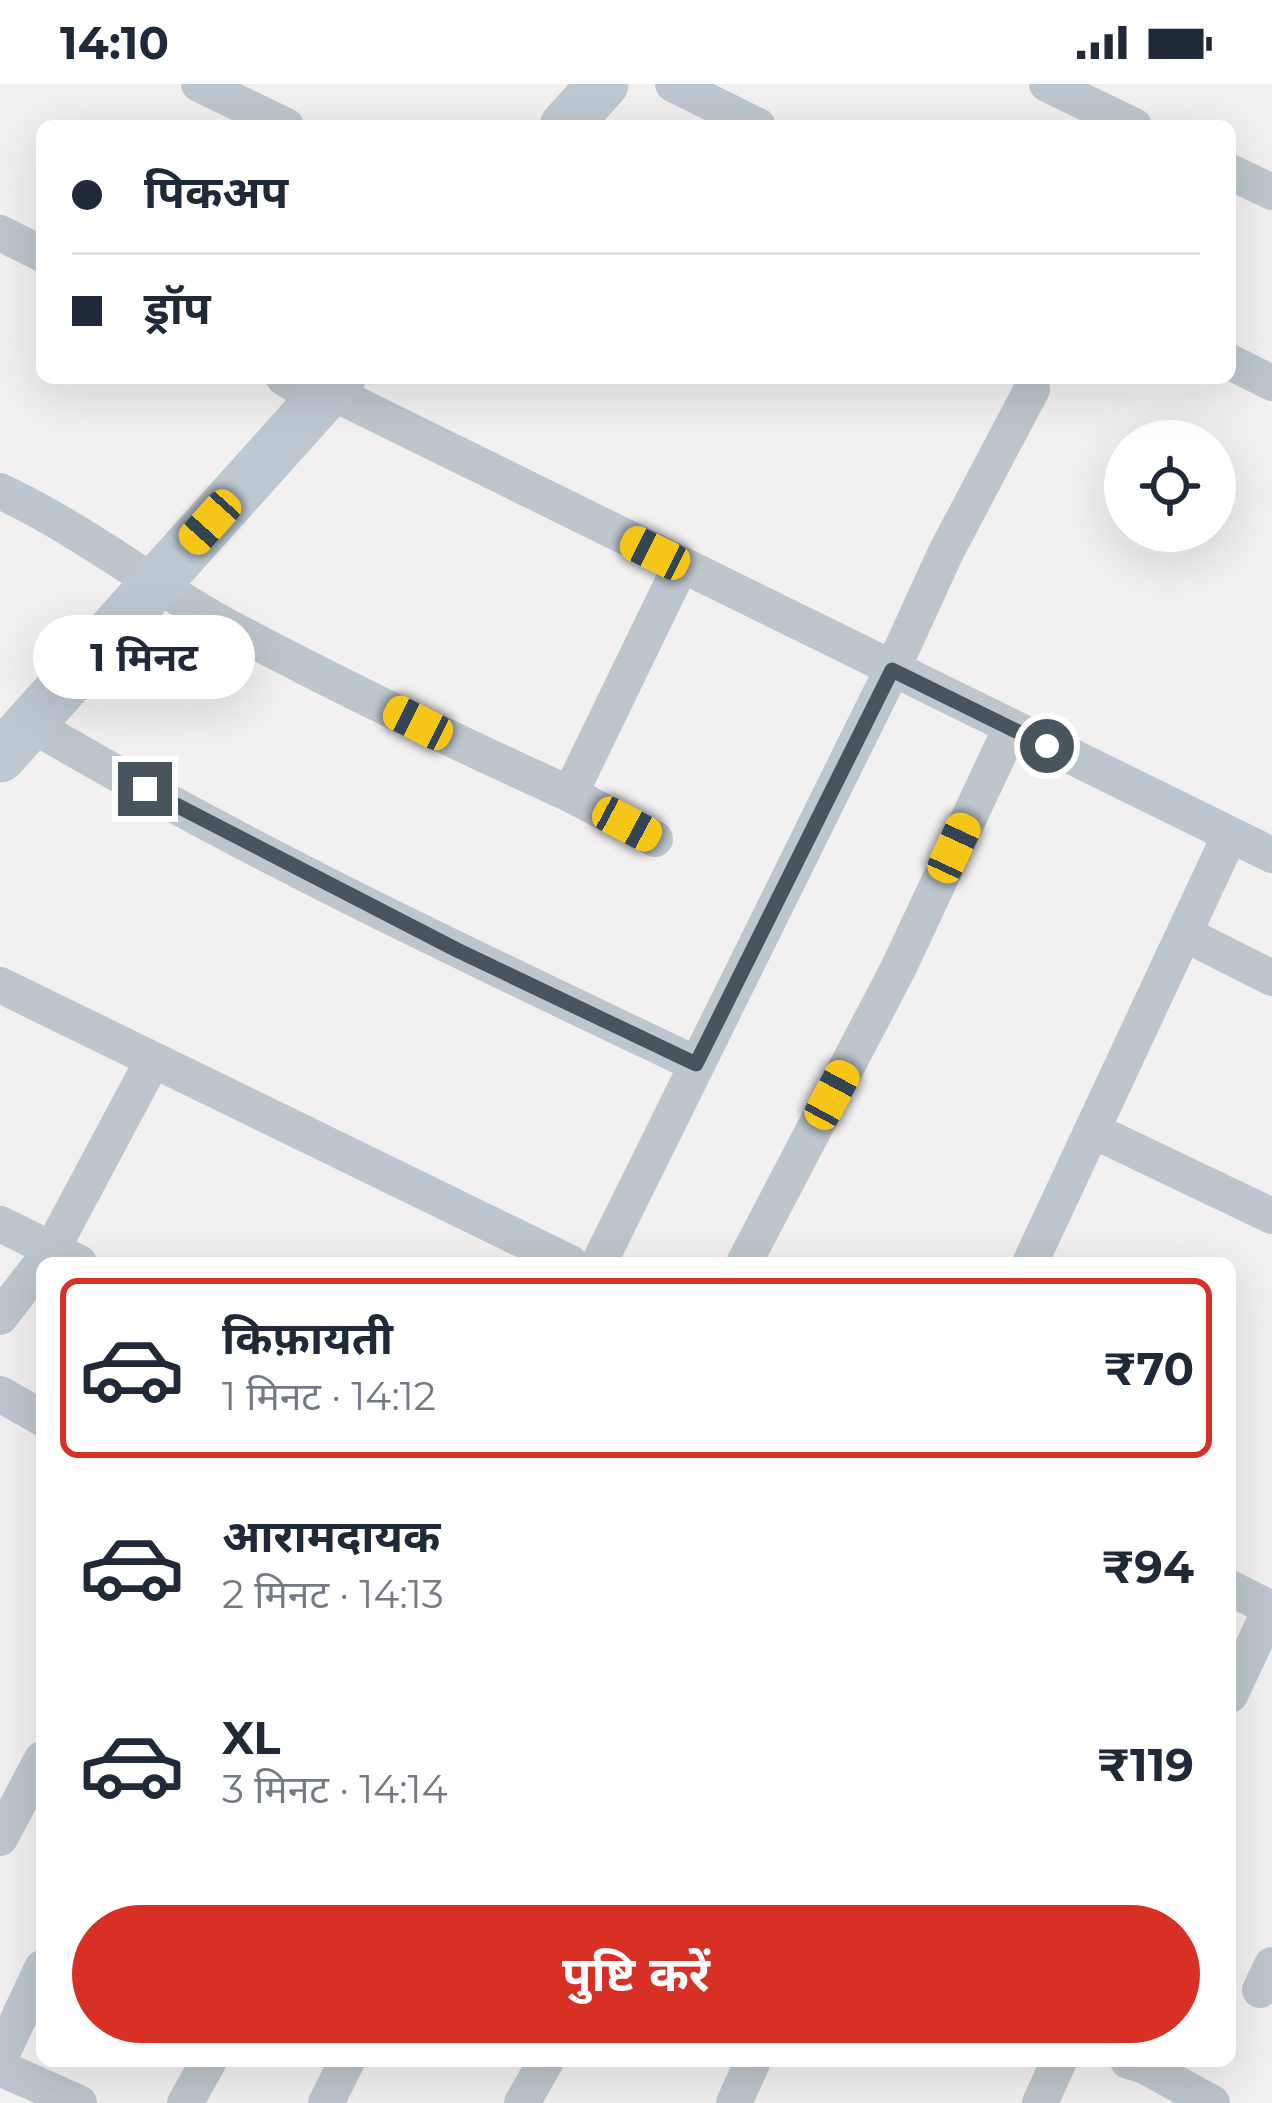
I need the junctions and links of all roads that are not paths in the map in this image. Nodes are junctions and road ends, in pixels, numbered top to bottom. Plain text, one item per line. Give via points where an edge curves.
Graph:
1 (199, 84) edge
2 (673, 84) edge
3 (1046, 84) edge
4 (274, 120) edge
5 (746, 120) edge
6 (1121, 120) edge
7 (1236, 175) edge
8 (1272, 192) edge
9 (0, 233) edge
10 (36, 251) edge
11 (1236, 365) edge
12 (1272, 383) edge
13 (318, 387) edge
14 (1032, 389) dead end
15 (0, 491) edge
16 (681, 566) junction
17 (155, 584) junction
18 (892, 670) junction
19 (1011, 728) junction
20 (15, 740) edge
21 (570, 794) junction
22 (1230, 835) junction
23 (655, 839) dead end
24 (1272, 856) edge
25 (1187, 935) junction
26 (1272, 978) edge
27 (0, 985) edge
28 (153, 1060) junction
29 (696, 1064) junction
30 (1094, 1131) junction
31 (1272, 1216) edge
32 (0, 1224) edge
33 (65, 1257) edge
34 (558, 1257) edge
35 (602, 1257) edge
36 (747, 1257) edge
37 (1033, 1257) edge
38 (36, 1284) edge
39 (0, 1318) edge
40 (0, 1394) edge
41 (36, 1415) edge
42 (1236, 1591) edge
43 (1271, 1608) edge
44 (1236, 1682) edge
45 (36, 1770) edge
46 (0, 1838) edge
47 (36, 1981) edge
48 (0, 2058) edge
49 (206, 2067) edge
50 (344, 2067) edge
51 (543, 2067) edge
52 (750, 2067) edge
53 (1056, 2067) edge
54 (1147, 2067) edge
55 (0, 2068) edge
56 (80, 2103) edge
57 (185, 2103) edge
58 (326, 2103) edge
59 (522, 2103) edge
60 (734, 2103) edge
61 (1040, 2103) edge
62 (1212, 2103) edge

1 - 4 street
2 - 5 street
3 - 6 street
7 - 8 street
9 - 10 street
11 - 12 street
13 - 16 street
13 - 17 main road
14 - 18 street
15 - 17 street
16 - 18 street
16 - 21 street
17 - 20 main road
17 - 21 street
18 - 19 street
18 - 29 street
19 - 22 street
19 - 36 street via 898,969
20 - 29 street via 106,769
21 - 23 street
22 - 24 street
22 - 25 street
25 - 26 street
25 - 30 street
27 - 28 street
28 - 33 street
28 - 34 street
29 - 35 street
30 - 31 street
30 - 37 street
32 - 33 street
38 - 39 street
40 - 41 street
42 - 43 street
43 - 44 street
45 - 46 street
47 - 48 street
49 - 57 street
50 - 58 street
51 - 59 street
52 - 60 street
53 - 61 street
54 - 62 street
55 - 56 street

